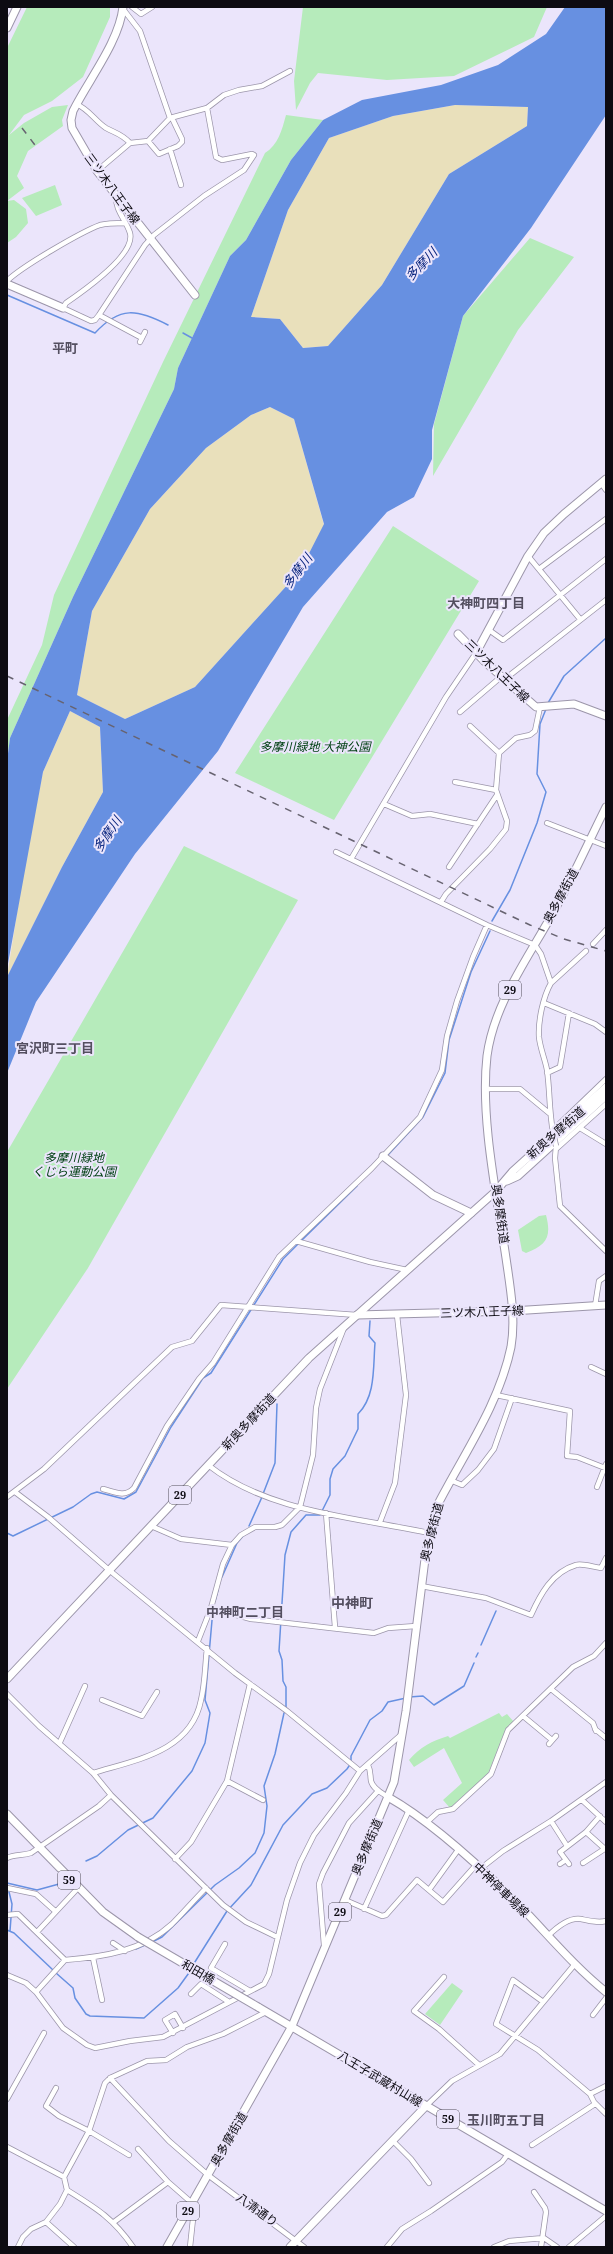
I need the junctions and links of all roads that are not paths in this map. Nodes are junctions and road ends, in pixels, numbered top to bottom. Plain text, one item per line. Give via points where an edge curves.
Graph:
1 (17, 7) edge
2 (132, 7) edge
3 (152, 7) edge
4 (123, 8) edge
5 (7, 28) edge
6 (290, 71) dead end
7 (76, 104) junction
8 (207, 108) junction
9 (171, 118) junction
10 (148, 140) junction
11 (130, 142) junction
12 (170, 149) junction
13 (96, 171) junction
14 (181, 185) dead end
15 (116, 196) junction
16 (125, 223) junction
17 (150, 240) junction
18 (7, 282) edge
19 (195, 295) dead end
20 (63, 308) junction
21 (101, 317) junction
22 (145, 332) dead end
23 (603, 481) edge
24 (606, 490) edge
25 (606, 519) edge
26 (528, 556) junction
27 (606, 559) edge
28 (539, 569) junction
29 (560, 595) junction
30 (606, 600) edge
31 (580, 619) junction
32 (489, 630) junction
33 (458, 634) dead end
34 (476, 653) junction
35 (504, 678) junction
36 (544, 707) junction
37 (460, 712) dead end
38 (606, 716) edge
39 (470, 726) dead end
40 (499, 753) junction
41 (455, 782) dead end
42 (497, 792) junction
43 (384, 804) junction
44 (606, 807) edge
45 (603, 819) edge
46 (547, 823) dead end
47 (478, 824) junction
48 (590, 840) junction
49 (606, 846) edge
50 (336, 852) dead end
51 (352, 859) junction
52 (449, 867) dead end
53 (441, 902) junction
54 (487, 925) junction
55 (606, 930) edge
56 (593, 944) dead end
57 (535, 945) junction
58 (586, 951) dead end
59 (551, 983) junction
60 (544, 1003) junction
61 (569, 1013) junction
62 (606, 1032) edge
63 (547, 1073) junction
64 (606, 1078) edge
65 (606, 1087) edge
66 (485, 1089) junction
67 (606, 1096) edge
68 (606, 1104) edge
69 (549, 1113) junction
70 (580, 1128) junction
71 (553, 1131) junction
72 (606, 1144) edge
73 (556, 1147) junction
74 (385, 1158) junction
75 (507, 1181) junction
76 (496, 1191) junction
77 (471, 1214) junction
78 (296, 1241) junction
79 (606, 1252) edge
80 (407, 1270) junction
81 (606, 1276) edge
82 (606, 1305) edge
83 (595, 1306) junction
84 (249, 1307) junction
85 (512, 1311) junction
86 (357, 1315) junction
87 (397, 1315) junction
88 (344, 1326) junction
89 (590, 1367) dead end
90 (606, 1374) edge
91 (496, 1395) junction
92 (512, 1398) junction
93 (208, 1465) junction
94 (605, 1466) edge
95 (450, 1480) junction
96 (597, 1487) dead end
97 (103, 1488) dead end
98 (15, 1492) junction
99 (7, 1497) edge
100 (300, 1507) junction
101 (323, 1512) junction
102 (380, 1522) junction
103 (151, 1526) junction
104 (429, 1533) junction
105 (232, 1545) junction
106 (606, 1558) edge
107 (109, 1570) junction
108 (421, 1586) junction
109 (213, 1609) junction
110 (416, 1626) junction
111 (336, 1627) junction
112 (198, 1641) junction
113 (606, 1643) edge
114 (209, 1650) junction
115 (7, 1679) edge
116 (250, 1684) junction
117 (85, 1686) dead end
118 (551, 1689) junction
119 (157, 1692) dead end
120 (7, 1694) edge
121 (102, 1700) dead end
122 (522, 1716) junction
123 (403, 1733) junction
124 (606, 1738) edge
125 (552, 1740) dead end
126 (60, 1742) junction
127 (368, 1765) junction
128 (360, 1771) junction
129 (93, 1773) junction
130 (227, 1781) junction
131 (606, 1782) edge
132 (378, 1791) junction
133 (111, 1795) junction
134 (388, 1797) junction
135 (263, 1800) dead end
136 (582, 1800) junction
137 (409, 1810) junction
138 (7, 1814) edge
139 (600, 1816) junction
140 (551, 1821) junction
141 (606, 1822) edge
142 (426, 1823) junction
143 (586, 1832) junction
144 (567, 1846) junction
145 (38, 1847) junction
146 (605, 1848) edge
147 (458, 1850) junction
148 (7, 1858) edge
149 (175, 1859) junction
150 (583, 1863) dead end
151 (560, 1864) dead end
152 (478, 1867) junction
153 (7, 1888) edge
154 (78, 1888) junction
155 (208, 1890) junction
156 (429, 1890) junction
157 (345, 1900) junction
158 (364, 1908) junction
159 (55, 1911) junction
160 (7, 1915) edge
161 (606, 1921) edge
162 (37, 1932) junction
163 (548, 1936) junction
164 (277, 1937) junction
165 (113, 1943) dead end
166 (225, 1944) dead end
167 (325, 1948) junction
168 (125, 1951) junction
169 (93, 1958) junction
170 (65, 1960) junction
171 (575, 1964) junction
172 (7, 1975) edge
173 (444, 1977) dead end
174 (250, 1991) junction
175 (36, 1992) junction
176 (606, 1992) edge
177 (191, 1994) dead end
178 (606, 1998) edge
179 (102, 2000) dead end
180 (542, 2001) junction
181 (229, 2002) junction
182 (258, 2007) joint
183 (266, 2012) junction
184 (593, 2015) dead end
185 (292, 2026) junction
186 (183, 2028) junction
187 (44, 2033) dead end
188 (173, 2033) junction
189 (515, 2035) junction
190 (479, 2065) junction
191 (110, 2078) junction
192 (606, 2086) edge
193 (56, 2088) dead end
194 (9, 2092) edge
195 (590, 2094) junction
196 (7, 2099) edge
197 (595, 2104) junction
198 (426, 2106) junction
199 (606, 2114) edge
200 (88, 2131) junction
201 (393, 2141) junction
202 (532, 2145) dead end
203 (7, 2147) edge
204 (138, 2149) dead end
205 (508, 2154) junction
206 (129, 2155) dead end
207 (208, 2175) junction
208 (64, 2177) junction
209 (168, 2182) junction
210 (429, 2183) dead end
211 (67, 2190) junction
212 (534, 2192) dead end
213 (192, 2203) junction
214 (606, 2211) edge
215 (606, 2216) edge
216 (46, 2222) junction
217 (114, 2222) junction
218 (544, 2238) junction
219 (297, 2240) junction
220 (576, 2245) edge
221 (18, 2247) edge
222 (74, 2247) edge
223 (133, 2247) edge
224 (167, 2247) edge
225 (190, 2247) edge
226 (290, 2247) edge
227 (304, 2247) edge
228 (387, 2247) edge
229 (494, 2247) edge
230 (541, 2247) edge
231 (557, 2247) edge
232 (569, 2247) edge

1 - 5 main road
2 - 3 street via 141,14
4 - 7 main road, 三ツ木八王子線 via 118,26 104,55
4 - 9 street via 140,30
6 - 8 street via 262,86 224,95
7 - 11 street
7 - 13 main road, 三ツ木八王子線 via 71,120 72,128
8 - 9 street
8 - 17 street via 218,160 249,154 254,155 253,159 244,170 204,196
9 - 10 street
9 - 12 street via 182,142
10 - 11 street
10 - 12 street via 159,154
11 - 13 street
12 - 14 street
13 - 15 main road, 三ツ木八王子線
15 - 16 street via 115,202
15 - 17 main road, 三ツ木八王子線
16 - 18 street via 96,227
16 - 20 street via 130,237 126,251
17 - 19 main road, 三ツ木八王子線
17 - 21 street
18 - 20 main road
20 - 21 street via 91,321
21 - 22 street via 141,340
23 - 24 street
23 - 26 main road via 544,533
25 - 28 street
26 - 28 street
26 - 32 main road
27 - 29 street
28 - 29 street
29 - 31 street
29 - 32 street via 503,640
30 - 31 street
31 - 35 street
32 - 34 main road
33 - 34 main road, 三ツ木八王子線
34 - 35 main road, 三ツ木八王子線
34 - 43 street via 446,697
35 - 36 main road, 三ツ木八王子線 via 534,706
35 - 37 street
36 - 38 main road via 574,704
36 - 40 street via 535,732 516,738
39 - 40 street
40 - 42 street
41 - 42 street
42 - 47 street
42 - 53 street via 507,821 506,829 490,850
43 - 47 street via 412,816 430,814
43 - 51 street
44 - 45 main road, 奥多摩街道 / 29
45 - 48 main road, 奥多摩街道 / 29
46 - 48 street
47 - 52 street
48 - 49 street
48 - 57 main road, 奥多摩街道 / 29
50 - 51 street
51 - 53 street
53 - 54 street
54 - 57 street
54 - 74 street via 457,1001 447,1036 442,1070 420,1117
55 - 56 street
57 - 59 street via 541,954
57 - 66 main road, 奥多摩街道 / 29 via 494,1025
58 - 59 street
59 - 60 street
60 - 61 street
60 - 63 street via 539,1037
61 - 62 street via 595,1024
61 - 63 street via 560,1067
63 - 69 street
64 - 71 street
65 - 75 main road, 新奥多摩街道 / 29 via 513,1171
66 - 69 street via 520,1089
66 - 76 main road, 奥多摩街道 / 29
67 - 75 main road, 新奥多摩街道 / 29 via 518,1176
68 - 70 street
69 - 71 street
70 - 72 street
70 - 73 street
71 - 73 street, bridge
73 - 79 street via 560,1206
74 - 77 main road via 433,1196
74 - 78 street
75 - 76 main road, 新奥多摩街道 / 29
76 - 77 main road, 新奥多摩街道 / 29
76 - 85 main road, 奥多摩街道 / 29
77 - 80 main road, 新奥多摩街道 / 29
78 - 80 street
78 - 84 street via 279,1257
80 - 86 main road, 新奥多摩街道 / 29
81 - 83 street via 599,1281
82 - 83 main road, 三ツ木八王子線
83 - 85 main road, 三ツ木八王子線
84 - 86 street
84 - 97 street via 213,1363 199,1378 167,1426 134,1488 129,1493 122,1494
84 - 98 street via 221,1305 192,1341 172,1347 82,1435
85 - 87 main road, 三ツ木八王子線
85 - 91 main road, 奥多摩街道 / 29 via 511,1345
86 - 87 main road, 三ツ木八王子線
86 - 88 main road, 新奥多摩街道 / 29
87 - 102 street via 406,1395 395,1483
88 - 93 main road, 新奥多摩街道 / 29 via 309,1358
88 - 100 street via 320,1389 313,1455
89 - 90 street
91 - 92 street
91 - 95 main road, 奥多摩街道 / 29
92 - 94 street via 570,1411 567,1456
92 - 95 street via 494,1449 462,1485
93 - 100 street via 231,1481 262,1495
93 - 103 main road, 新奥多摩街道 / 29
94 - 96 street
95 - 104 main road, 奥多摩街道 / 29 via 437,1506
98 - 99 street
98 - 107 street
100 - 101 street
100 - 105 street via 282,1525 255,1527 241,1535
101 - 102 street
101 - 111 street
102 - 104 street
103 - 105 street via 162,1533 181,1539
103 - 107 main road, 新奥多摩街道 / 29
104 - 108 main road, 奥多摩街道 / 29
105 - 109 street via 216,1585
106 - 108 street via 600,1568 577,1565 564,1570 544,1588 531,1615 486,1598
107 - 112 street
107 - 115 main road, 新奥多摩街道 / 29
108 - 110 main road, 奥多摩街道 / 29
109 - 111 street via 251,1619
109 - 112 street
110 - 111 street via 388,1628 374,1633
110 - 123 main road, 奥多摩街道 / 29
112 - 114 street
113 - 118 street via 594,1656 578,1663
114 - 116 street
114 - 129 street via 201,1701 187,1731 180,1739 161,1751
116 - 128 street via 287,1710
116 - 130 street
117 - 126 street
118 - 122 street
118 - 124 street
119 - 121 street via 142,1716
120 - 126 street
122 - 125 street
122 - 142 street via 508,1730 491,1774 453,1809 438,1812
123 - 127 street
123 - 134 main road, 奥多摩街道 / 29 via 398,1772
126 - 129 street
127 - 128 street
127 - 132 street via 371,1770 371,1782
128 - 164 street via 314,1835 300,1863
129 - 133 street
130 - 135 street
130 - 149 street via 191,1842
131 - 136 street
132 - 134 street
132 - 167 street via 349,1823 323,1874 320,1884
133 - 145 street
133 - 149 street
134 - 137 main road, 中神停車場線
134 - 157 main road, 奥多摩街道 / 29
136 - 139 street
136 - 140 street
137 - 142 main road, 中神停車場線
137 - 158 street
138 - 145 main road, 59
139 - 141 street
139 - 143 street
140 - 144 street
140 - 152 street
142 - 147 main road, 中神停車場線
143 - 144 street
143 - 146 street
144 - 151 street via 560,1852 567,1862
145 - 148 street via 31,1853 22,1856 16,1854
145 - 154 main road, 59
146 - 150 street
147 - 152 main road, 中神停車場線
147 - 156 street
149 - 155 street
152 - 156 street via 443,1902
152 - 163 main road, 中神停車場線
153 - 159 street via 36,1894
154 - 159 street
154 - 182 main road, 和田橋 / 59, bridge via 103,1912 138,1938
155 - 164 street via 226,1908 246,1922
155 - 168 street via 153,1938
156 - 158 street via 417,1880 386,1915 382,1916
157 - 158 street
157 - 167 main road, 奥多摩街道 / 29
159 - 162 street
160 - 162 street via 18,1914
161 - 163 street via 570,1921
162 - 170 street
163 - 171 main road, 中神停車場線
164 - 174 street via 269,1974 264,1984
165 - 168 street
166 - 174 street via 211,1968
167 - 185 main road, 奥多摩街道 / 29
168 - 169 street
169 - 170 street
169 - 179 street
170 - 175 street
171 - 176 main road, 中神停車場線
171 - 180 street
172 - 175 street via 26,1983
173 - 190 street via 414,2012 439,2029
174 - 181 street
175 - 188 street via 63,2028 95,2048 163,2037
177 - 181 street via 202,1984
178 - 184 street
180 - 189 street
180 - 189 street via 513,1980 496,2024
181 - 186 street
182 - 183 main road, 八王子武蔵村山線 / 59
183 - 185 main road, 八王子武蔵村山線 / 59
183 - 191 street via 166,2060 147,2062
185 - 198 main road, 八王子武蔵村山線 / 59
185 - 207 main road, 奥多摩街道 / 29
186 - 188 street
186 - 188 street via 175,2014 165,2020
187 - 194 street
189 - 190 street via 494,2059
189 - 195 street via 538,2050
190 - 198 street via 452,2081
191 - 200 street via 105,2083
191 - 207 street, 八清通り via 169,2141
192 - 195 street
193 - 200 street via 46,2106 58,2116
194 - 196 street
195 - 197 street
197 - 199 street
197 - 202 street
198 - 201 main road
198 - 205 main road, 八王子武蔵村山線 / 59
200 - 206 street
200 - 208 street
201 - 210 street
201 - 219 main road
203 - 208 street
204 - 209 street
205 - 214 main road, 八王子武蔵村山線 / 59
205 - 228 street via 502,2162 402,2229
207 - 213 main road, 奥多摩街道 / 29
207 - 219 street, 八清通り
208 - 211 street
209 - 213 street
209 - 217 street
211 - 216 street
211 - 217 street
212 - 218 street via 545,2208 547,2220
213 - 224 main road, 奥多摩街道 / 29
213 - 225 street via 194,2219
215 - 220 street
216 - 221 street via 31,2229
216 - 222 street
217 - 223 street
218 - 229 street via 509,2241
218 - 230 street
218 - 231 street
219 - 226 main road
219 - 227 street, 八清通り
220 - 232 street

